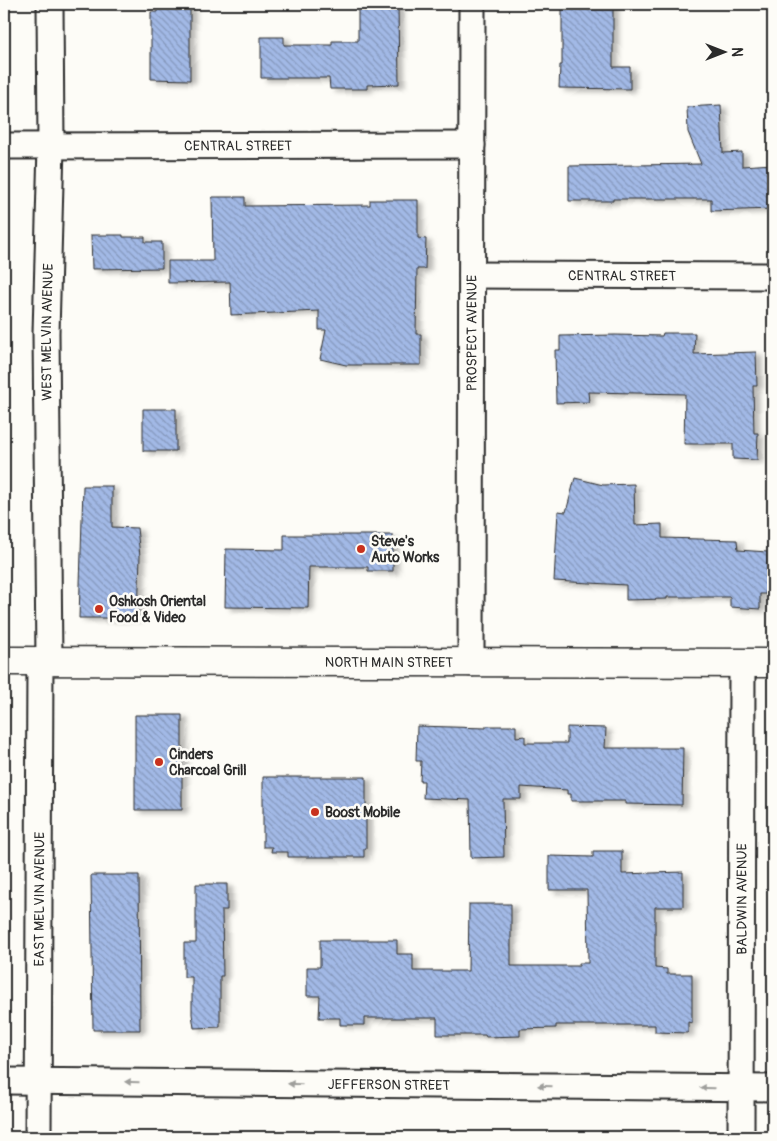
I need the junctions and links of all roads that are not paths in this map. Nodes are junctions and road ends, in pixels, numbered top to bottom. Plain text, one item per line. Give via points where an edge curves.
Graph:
1 (50, 4) edge
2 (472, 4) edge
3 (472, 145) junction
4 (4, 146) edge
5 (50, 146) junction
6 (472, 275) junction
7 (773, 276) edge
8 (44, 661) junction
9 (4, 662) edge
10 (773, 662) edge
11 (471, 663) junction
12 (742, 663) junction
13 (4, 1081) edge
14 (38, 1081) junction
15 (741, 1088) junction
16 (773, 1088) edge
17 (38, 1137) edge
18 (740, 1137) edge

1 - 5 street, WEST MELVIN AVENUE
2 - 3 street, PROSPECT AVENUE
3 - 5 street, CENTRAL STREET
3 - 6 street, PROSPECT AVENUE
4 - 5 street, CENTRAL STREET
5 - 8 street, WEST MELVIN AVENUE
6 - 7 street, CENTRAL STREET
6 - 11 street, PROSPECT AVENUE
8 - 9 main road, NORTH MAIN STREET
8 - 11 main road, NORTH MAIN STREET
8 - 14 street, EAST MELVIN AVENUE
10 - 12 main road, NORTH MAIN STREET
11 - 12 main road, NORTH MAIN STREET
12 - 15 street, BALDWIN AVENUE
13 - 14 street, JEFFERSON STREET
15 -> 14 street, JEFFERSON STREET
14 - 17 street, EAST MELVIN AVENUE
15 - 16 street, JEFFERSON STREET
15 - 18 street, BALDWIN AVENUE

